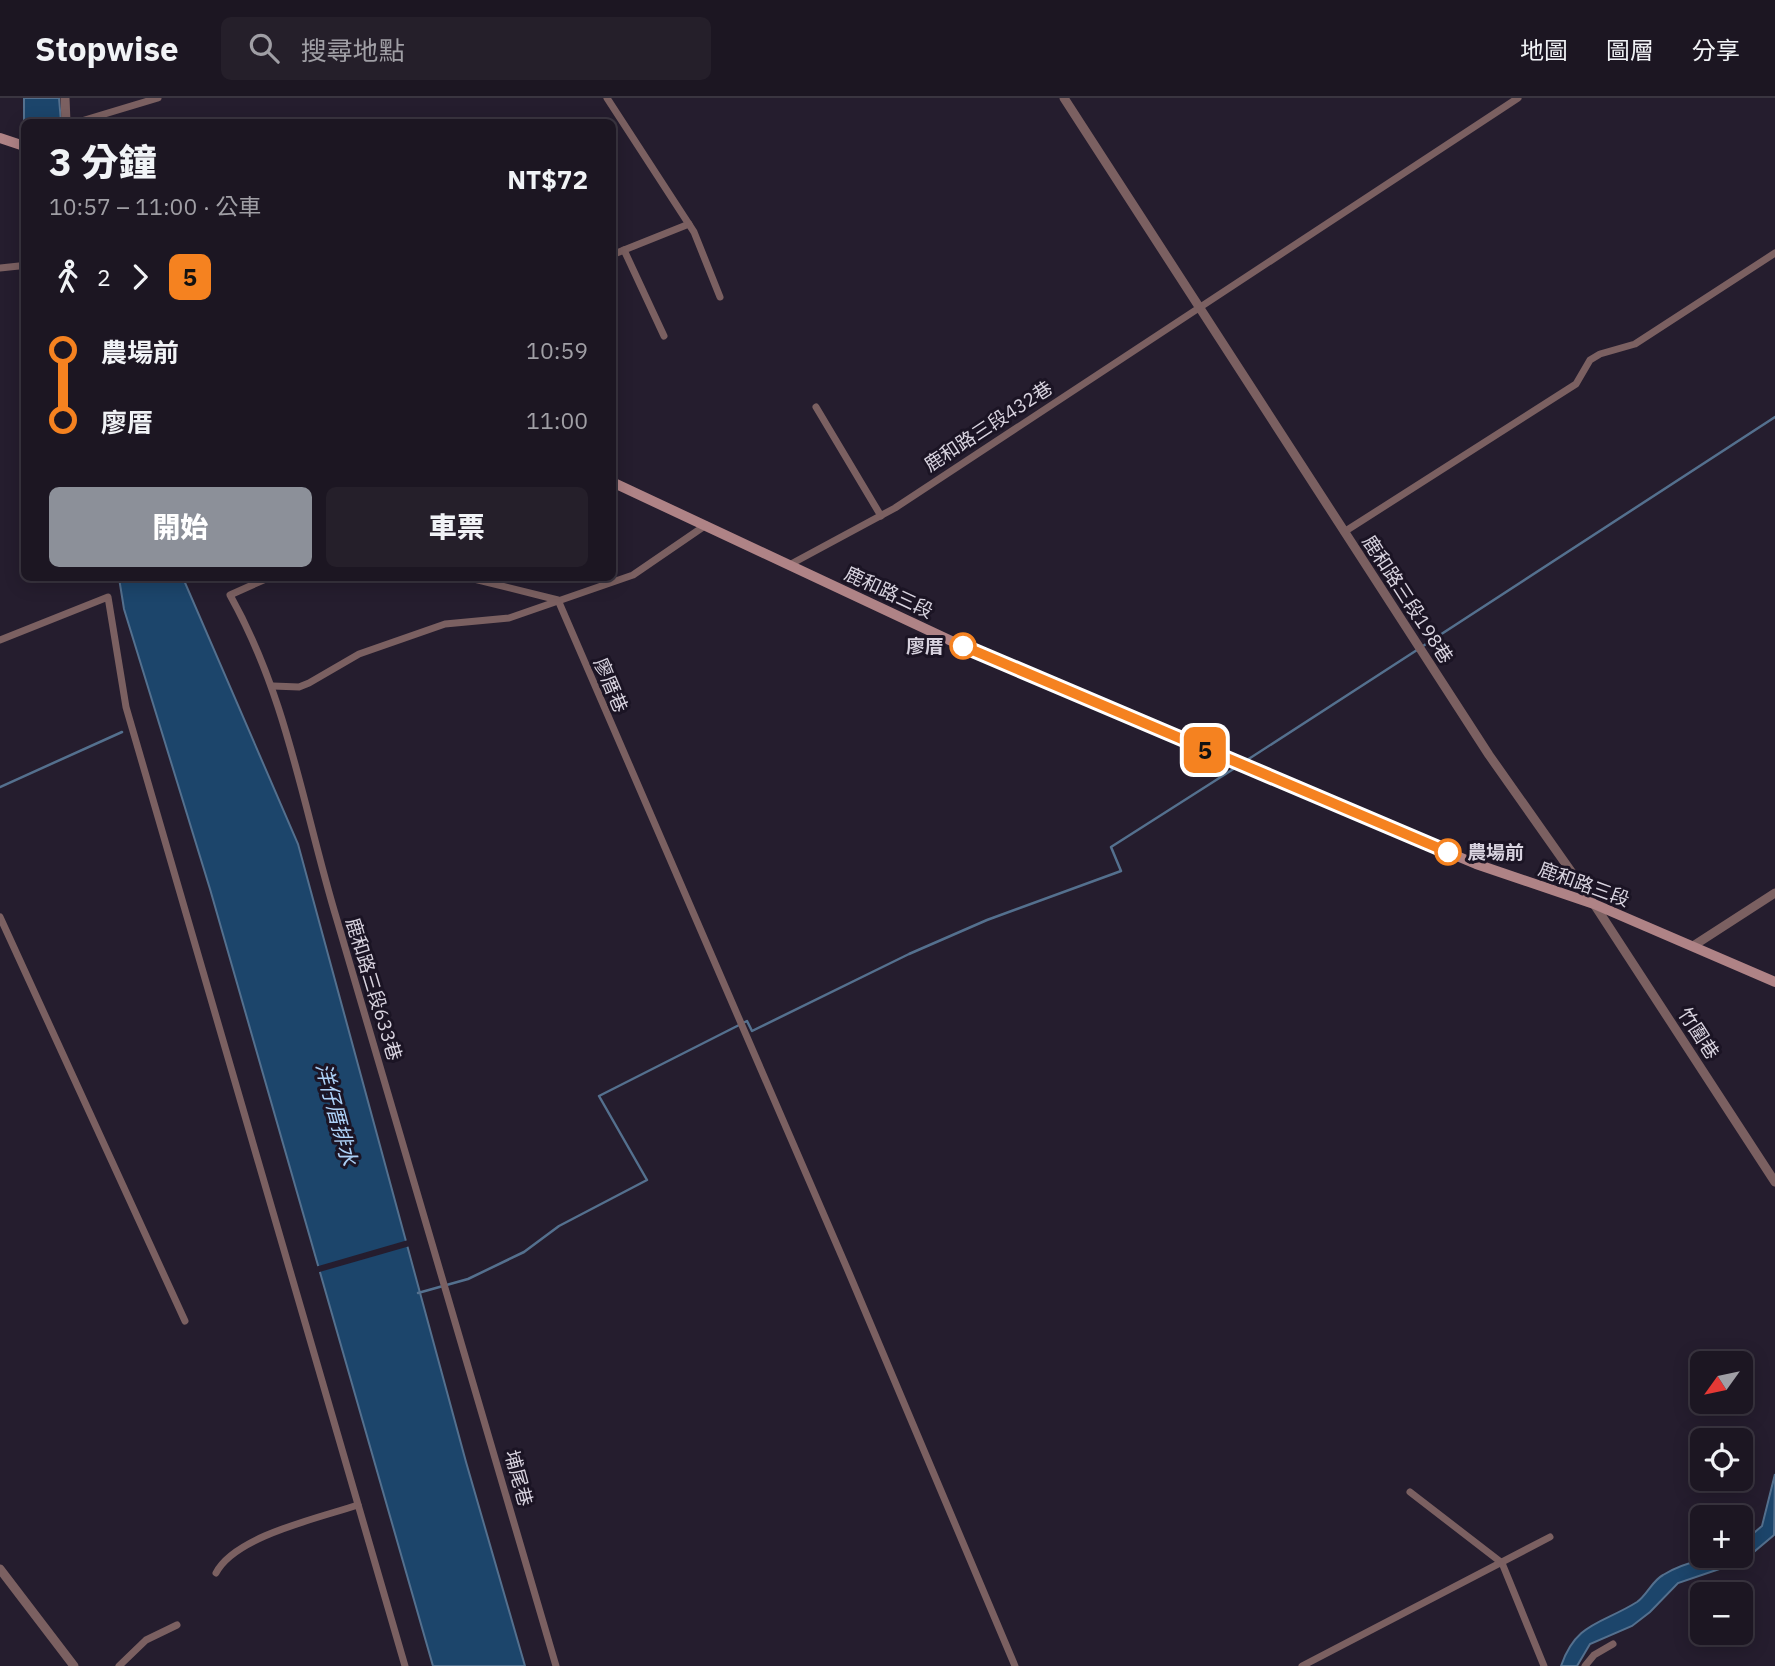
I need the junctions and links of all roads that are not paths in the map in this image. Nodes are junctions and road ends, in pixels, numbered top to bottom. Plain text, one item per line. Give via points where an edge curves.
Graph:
1 (65, 98) edge
2 (158, 98) edge
3 (607, 98) edge
4 (1064, 98) edge
5 (1518, 98) edge
6 (66, 119) edge
7 (88, 119) edge
8 (0, 138) edge
9 (21, 145) edge
10 (689, 224) junction
11 (624, 250) junction
12 (616, 253) edge
13 (1775, 253) edge
14 (19, 266) dead end
15 (0, 268) edge
16 (720, 298) dead end
17 (1199, 309) junction
18 (664, 335) dead end
19 (816, 407) dead end
20 (616, 484) edge
21 (881, 516) junction
22 (706, 525) junction
23 (1344, 533) junction
24 (791, 564) junction
25 (261, 581) edge
26 (482, 581) edge
27 (615, 581) edge
28 (616, 581) edge
29 (558, 600) junction
30 (0, 640) edge
31 (273, 686) junction
32 (1775, 892) edge
33 (1594, 904) junction
34 (0, 917) edge
35 (1693, 946) junction
36 (1775, 982) edge
37 (1775, 1182) edge
38 (449, 1299) joint
39 (185, 1321) dead end
40 (1410, 1492) dead end
41 (358, 1505) junction
42 (1550, 1537) dead end
43 (1502, 1563) junction
44 (0, 1569) edge
45 (216, 1573) dead end
46 (177, 1625) dead end
47 (1613, 1644) dead end
48 (74, 1666) edge
49 (120, 1666) edge
50 (405, 1666) edge
51 (556, 1666) edge
52 (1015, 1666) edge
53 (1302, 1666) edge
54 (1544, 1666) edge
55 (1585, 1666) edge

1 - 6 street
2 - 7 street
3 - 10 street
4 - 17 street
5 - 17 street, 鹿和路三段432巷
8 - 9 main road
10 - 11 street
10 - 16 street
11 - 12 street
11 - 18 street
13 - 23 street via 1635,344 1590,360 1576,384
14 - 15 street
17 - 21 street, 鹿和路三段432巷
17 - 23 street, 鹿和路三段198巷
19 - 21 street
20 - 22 main road, 鹿和路三段
21 - 24 street, 鹿和路三段432巷
22 - 24 main road, 鹿和路三段
22 - 28 street via 633,575
23 - 33 street, 鹿和路三段198巷 via 1511,789
24 - 33 main road, 鹿和路三段 via 1009,668 1465,859
25 - 31 street, 鹿和路三段633巷 via 230,595
26 - 29 street
27 - 29 street
29 - 31 street via 509,618 445,624 359,654 299,687
29 - 52 street, 廖厝巷
30 - 41 street via 107,597 126,707
31 - 38 street, 鹿和路三段633巷
32 - 35 street
33 - 35 main road, 鹿和路三段
33 - 37 street, 竹圍巷
34 - 39 street
35 - 36 main road, 鹿和路三段
38 - 51 street, 埔尾巷
40 - 43 street
41 - 45 street via 259,1538 220,1564
41 - 50 street
42 - 43 street
43 - 53 street
43 - 54 street
44 - 48 street
46 - 49 street via 146,1640
47 - 55 street

